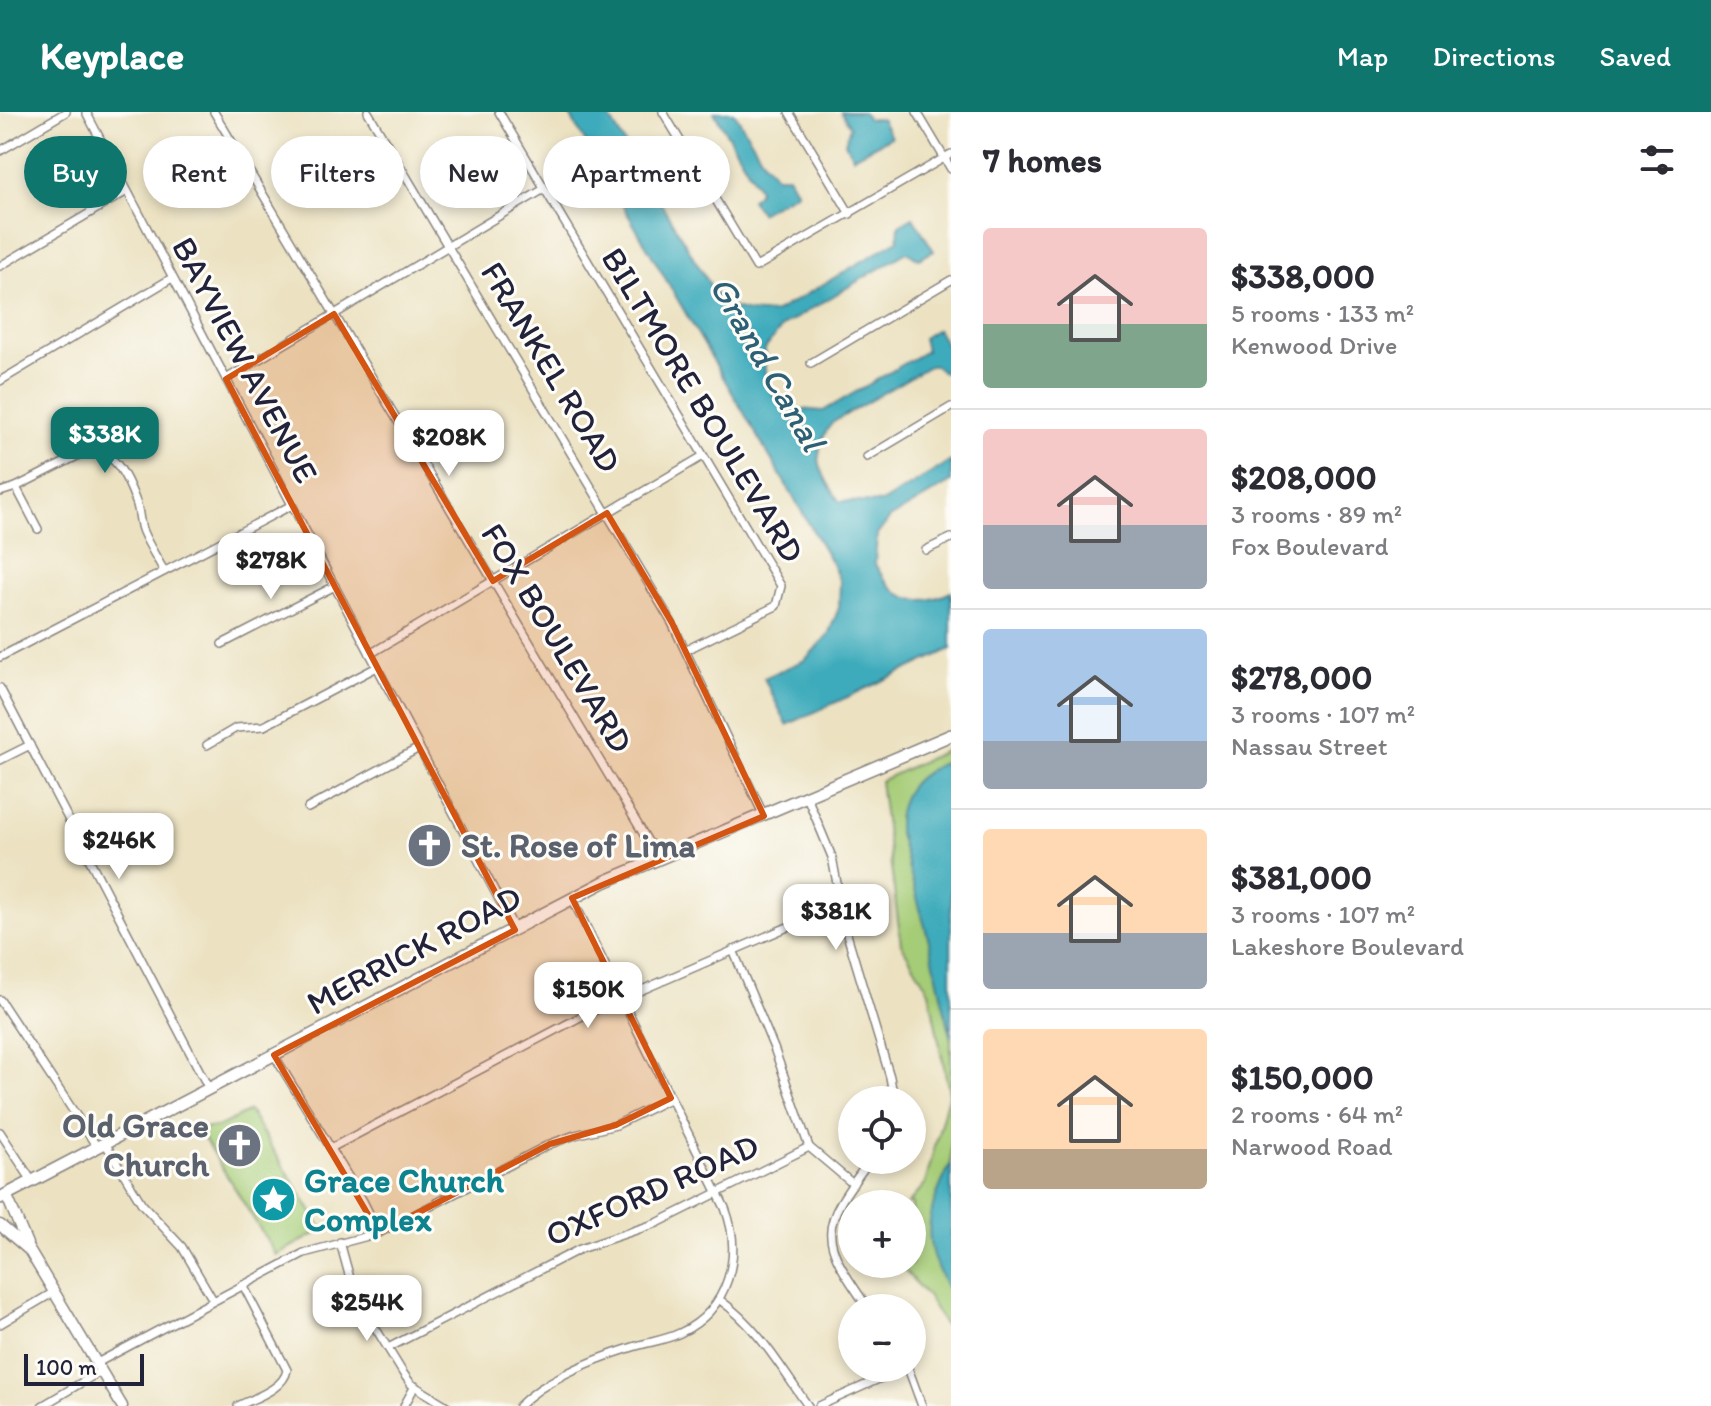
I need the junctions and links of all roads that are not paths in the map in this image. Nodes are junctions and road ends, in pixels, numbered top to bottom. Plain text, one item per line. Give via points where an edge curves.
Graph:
1 (66, 112) edge
2 (86, 112) edge
3 (214, 112) edge
4 (368, 112) edge
5 (499, 112) edge
6 (663, 112) edge
7 (789, 112) edge
8 (917, 112) edge
9 (98, 136) edge
10 (0, 151) edge
11 (948, 156) edge
12 (951, 169) edge
13 (543, 187) edge
14 (543, 190) edge
15 (127, 191) edge
16 (98, 208) edge
17 (555, 208) edge
18 (850, 214) junction
19 (448, 246) junction
20 (0, 266) edge
21 (172, 278) junction
22 (951, 280) edge
23 (334, 314) junction
24 (811, 363) dead end
25 (226, 379) junction
26 (0, 381) edge
27 (951, 407) edge
28 (703, 456) junction
29 (867, 457) dead end
30 (16, 487) junction
31 (0, 492) edge
32 (292, 505) junction
33 (607, 513) junction
34 (38, 529) dead end
35 (951, 538) edge
36 (926, 550) dead end
37 (164, 571) junction
38 (493, 581) junction
39 (335, 586) junction
40 (222, 644) dead end
41 (686, 650) junction
42 (370, 654) junction
43 (0, 657) edge
44 (377, 667) junction
45 (0, 688) edge
46 (951, 735) edge
47 (30, 745) junction
48 (207, 745) dead end
49 (419, 748) junction
50 (0, 760) edge
51 (807, 797) junction
52 (308, 808) dead end
53 (764, 816) junction
54 (659, 860) junction
55 (572, 898) junction
56 (841, 904) junction
57 (515, 930) junction
58 (733, 950) junction
59 (622, 998) junction
60 (0, 1000) edge
61 (274, 1055) junction
62 (892, 1086) edge
63 (209, 1089) junction
64 (671, 1098) junction
65 (0, 1132) edge
66 (101, 1145) junction
67 (809, 1147) junction
68 (331, 1148) junction
69 (860, 1174) edge
70 (32, 1181) junction
71 (853, 1184) junction
72 (717, 1193) junction
73 (3, 1196) edge
74 (0, 1225) edge
75 (379, 1233) junction
76 (340, 1242) junction
77 (29, 1250) junction
78 (243, 1285) junction
79 (54, 1292) junction
80 (858, 1294) edge
81 (213, 1300) junction
82 (720, 1300) junction
83 (0, 1324) edge
84 (388, 1348) junction
85 (99, 1367) junction
86 (873, 1382) edge
87 (911, 1382) edge
88 (415, 1386) junction
89 (42, 1406) edge
90 (122, 1406) edge
91 (238, 1406) edge
92 (404, 1406) edge
93 (447, 1406) edge
94 (519, 1406) edge
95 (808, 1406) edge
96 (819, 1406) edge
97 (922, 1406) edge

1 - 10 street
2 - 9 street, BAYVIEW AVENUE
3 - 23 street, FOX BOULEVARD
4 - 19 street, FRANKEL ROAD
5 - 13 street, BILTMORE BOULEVARD
6 - 18 street via 756,267
7 - 18 street
8 - 11 street
11 - 12 street
11 - 18 street
14 - 19 street
15 - 21 street, BAYVIEW AVENUE
16 - 20 street
17 - 28 street, BILTMORE BOULEVARD
19 - 23 street
19 - 33 street, FRANKEL ROAD
21 - 25 street, BAYVIEW AVENUE
21 - 26 street
22 - 24 street
23 - 25 street
23 - 38 street, FOX BOULEVARD
25 - 32 street, BAYVIEW AVENUE
27 - 29 street
28 - 33 street
28 - 41 street, BILTMORE BOULEVARD via 781,586 776,606
30 - 31 street
30 - 34 street
30 - 37 street via 89,450 108,454 137,503 142,530
32 - 37 street
32 - 39 street, BAYVIEW AVENUE
33 - 38 street
33 - 41 street, FRANKEL ROAD
35 - 36 street
37 - 43 street
38 - 42 street
38 - 54 street, FOX BOULEVARD
39 - 40 street
39 - 42 street, BAYVIEW AVENUE
41 - 53 street
42 - 44 street, BAYVIEW AVENUE
44 - 48 street via 264,726 236,728
44 - 49 street, BAYVIEW AVENUE
45 - 47 street
46 - 51 main road, MERRICK ROAD
47 - 50 street
47 - 63 street
49 - 52 street
49 - 57 street, BAYVIEW AVENUE
51 - 53 main road, MERRICK ROAD
51 - 56 street via 832,857
53 - 54 main road, MERRICK ROAD
54 - 55 main road, MERRICK ROAD
55 - 57 main road, MERRICK ROAD
55 - 59 street
56 - 58 street
56 - 62 street
57 - 61 main road, MERRICK ROAD
58 - 59 street
58 - 67 street
59 - 64 street
59 - 68 street
60 - 66 street
61 - 63 main road, MERRICK ROAD
61 - 68 street
63 - 66 main road, MERRICK ROAD
64 - 72 street
64 - 75 street via 616,1125 550,1144
65 - 70 street
66 - 70 main road, MERRICK ROAD
66 - 81 street via 142,1204 182,1247
67 - 71 street
67 - 72 street, OXFORD ROAD
68 - 75 street
69 - 71 street
70 - 73 main road, MERRICK ROAD
71 - 80 street via 835,1211 831,1245
72 - 82 street via 734,1242
72 - 84 street, OXFORD ROAD via 657,1223 580,1249
73 - 77 main road
74 - 77 main road
75 - 76 street
76 - 78 street via 304,1253
76 - 84 street via 354,1293
77 - 79 main road
78 - 81 street
78 - 91 street via 287,1376
79 - 83 street
79 - 85 main road
81 - 85 street
82 - 94 street via 680,1333 600,1359 535,1392
82 - 95 street via 755,1330
84 - 88 street
85 - 89 street
85 - 90 main road
86 - 96 street
87 - 97 street
88 - 92 street
88 - 93 street

